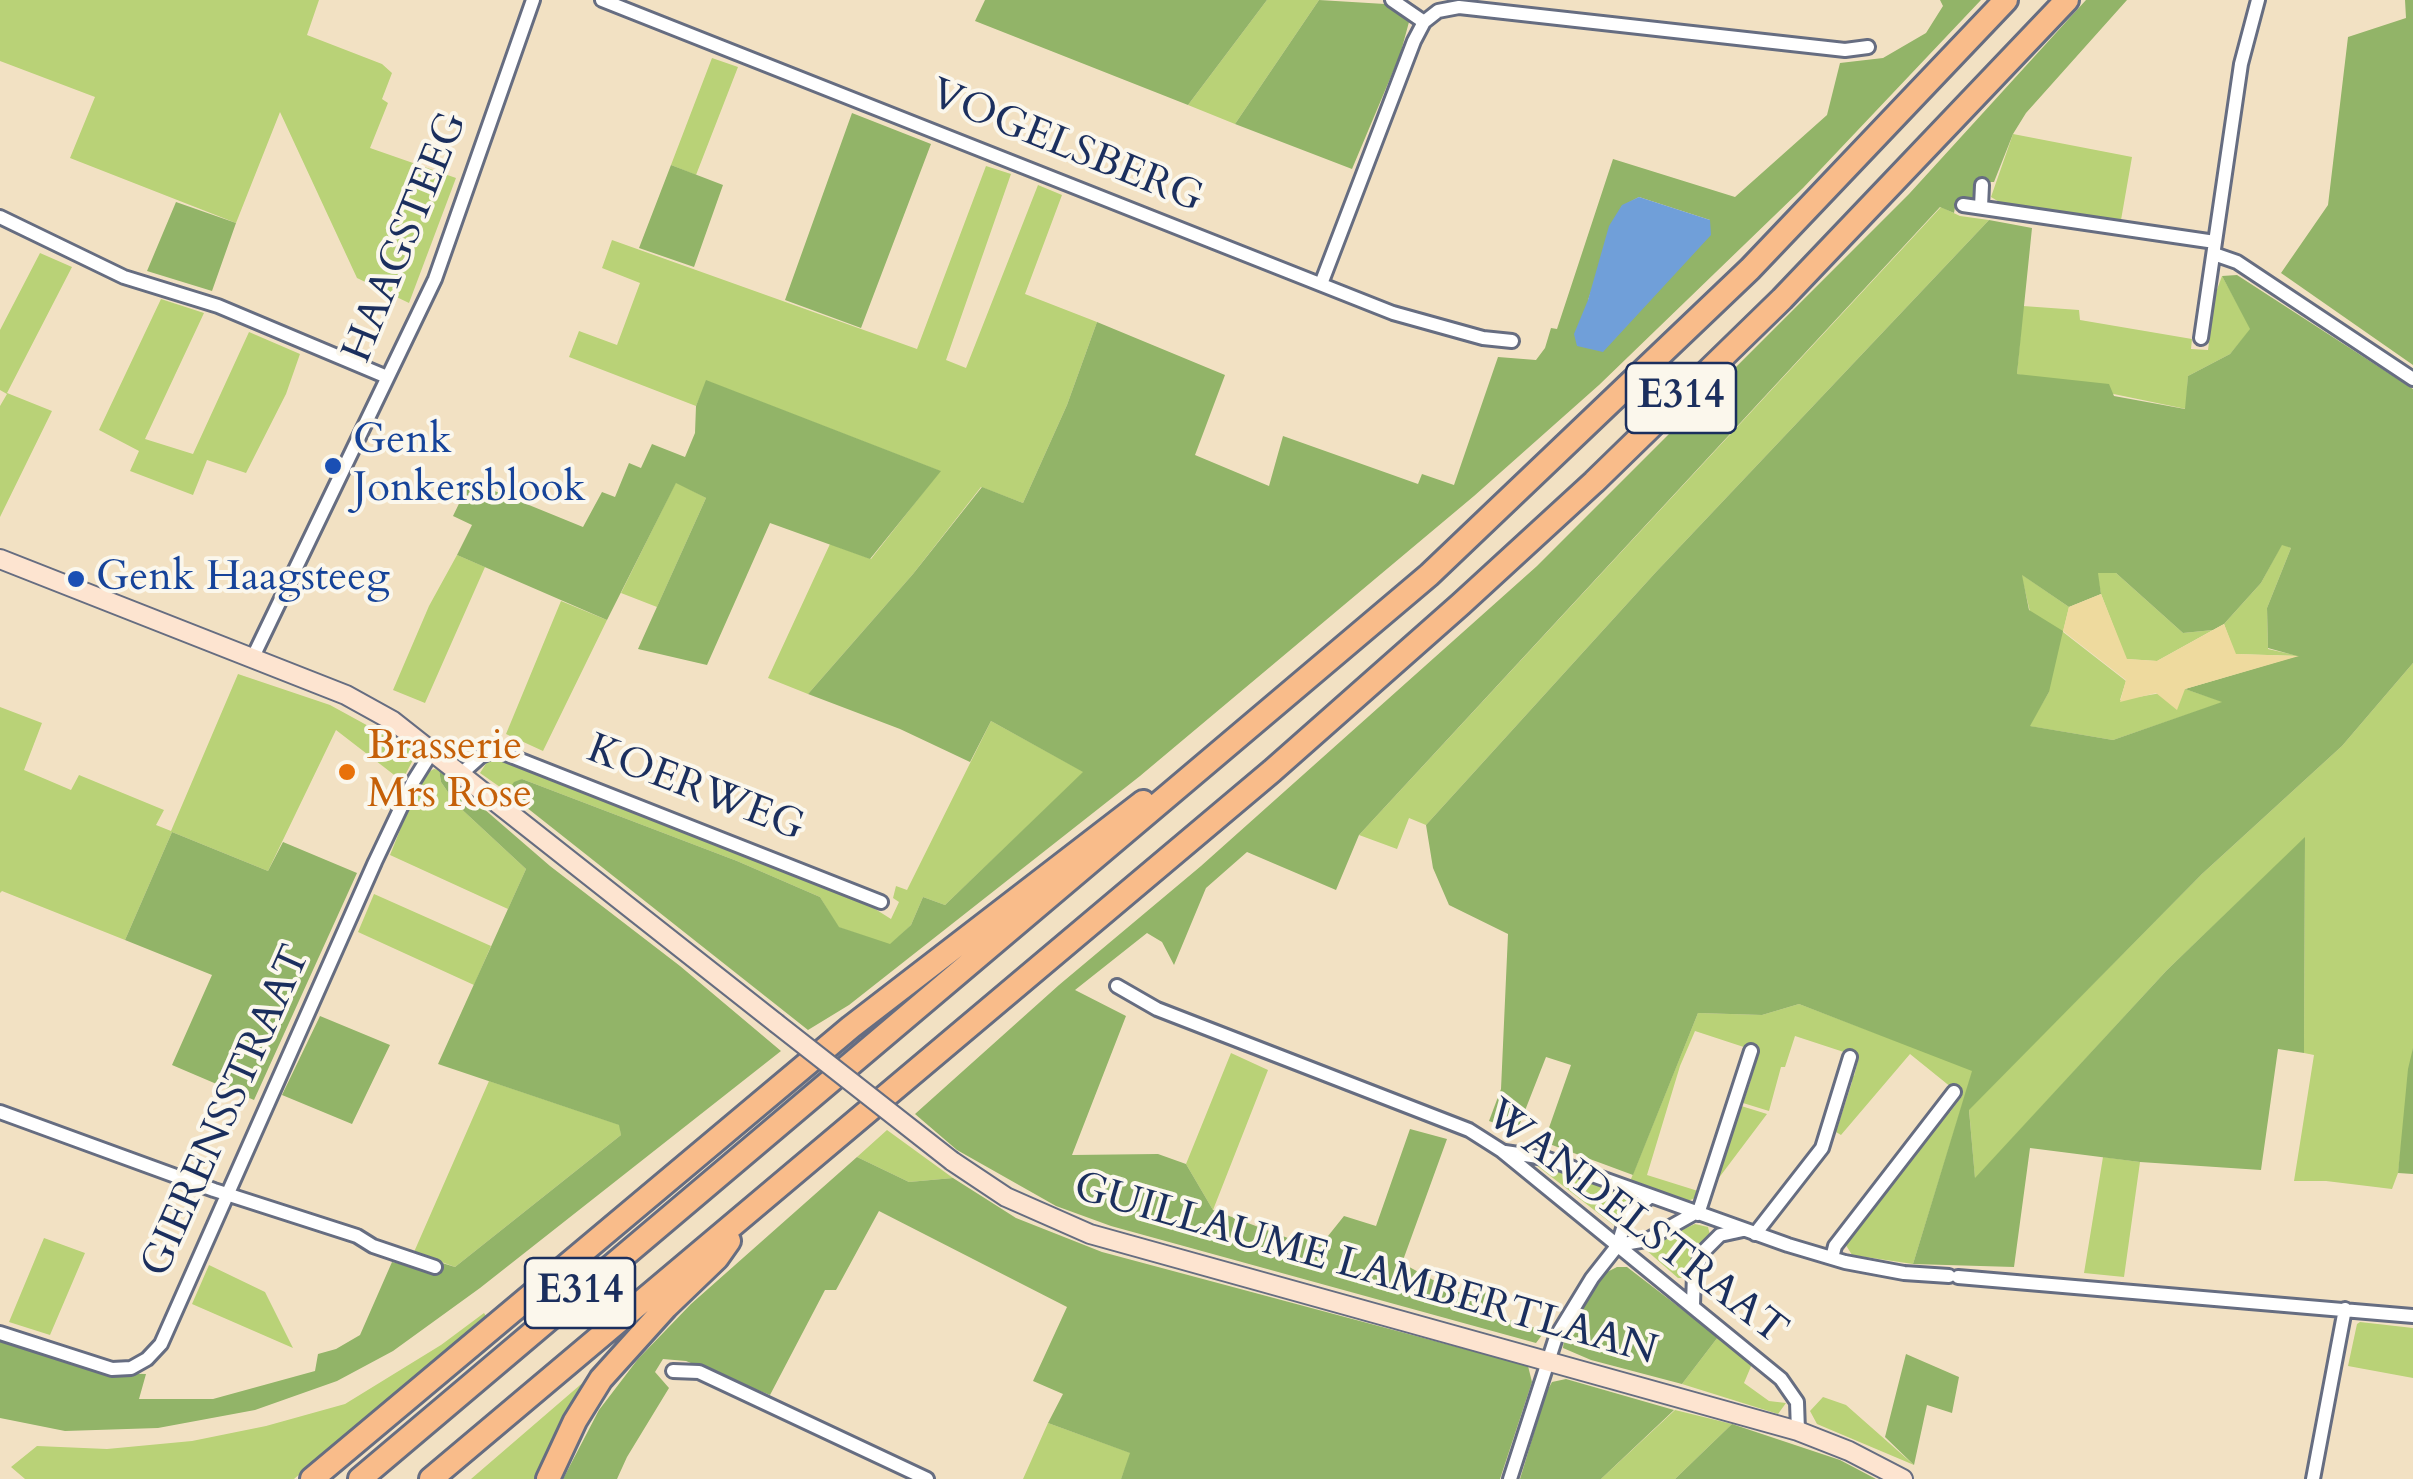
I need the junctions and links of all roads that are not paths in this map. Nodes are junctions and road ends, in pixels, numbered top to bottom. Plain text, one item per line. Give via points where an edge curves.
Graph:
1 (532, 0) edge
2 (602, 0) edge
3 (1392, 0) edge
4 (2006, 0) edge
5 (2067, 0) edge
6 (2258, 0) edge
7 (1424, 22) junction
8 (1868, 47) dead end
9 (1982, 186) dead end
10 (1963, 205) dead end
11 (1981, 207) junction
12 (0, 217) edge
13 (2215, 248) junction
14 (1321, 284) junction
15 (2201, 338) dead end
16 (1512, 341) dead end
17 (387, 377) junction
18 (2413, 379) edge
19 (0, 559) edge
20 (252, 658) junction
21 (433, 750) junction
22 (462, 773) junction
23 (1175, 792) junction
24 (881, 902) dead end
25 (1116, 986) dead end
26 (1751, 1051) dead end
27 (1850, 1057) dead end
28 (1954, 1092) dead end
29 (0, 1112) edge
30 (1502, 1151) junction
31 (226, 1193) junction
32 (1651, 1196) junction
33 (749, 1212) junction
34 (1696, 1213) junction
35 (1750, 1232) junction
36 (1618, 1245) junction
37 (1832, 1258) junction
38 (435, 1267) dead end
39 (1693, 1305) junction
40 (2345, 1310) junction
41 (2413, 1316) edge
42 (0, 1332) edge
43 (1547, 1360) junction
44 (673, 1371) dead end
45 (1798, 1431) junction
46 (312, 1479) edge
47 (360, 1479) edge
48 (431, 1479) edge
49 (548, 1479) edge
50 (927, 1479) edge
51 (1510, 1479) edge
52 (1903, 1479) edge
53 (2313, 1479) edge

1 - 17 street, HAAGSTEEG via 449,242
2 - 14 street, VOGELSBERG
3 - 7 street
4 - 23 highway, E314 via 1750,270 1562,451 1429,575
5 - 33 highway, E314 via 1782,299 1594,482 1272,771
6 - 13 street via 2241,64
7 - 8 street via 1460,7 1845,50
7 - 14 street
9 - 11 street
10 - 11 street
11 - 13 street
12 - 17 street via 124,277 218,306
13 - 15 street
13 - 18 street
14 - 16 street, VOGELSBERG via 1434,326
17 - 20 street, HAAGSTEEG
19 - 20 street
20 - 21 street via 346,695
21 - 22 street
21 - 31 street, GIERENSSTRAAT via 375,862
22 - 24 street, KOERWEG via 492,750 503,753
22 - 43 street, GUILLAUME LAMBERTLAAN, bridge via 1006,1197 1090,1234
23 - 46 highway via 1140,803 851,1026
23 - 47 highway, E314
25 - 30 street, WANDELSTRAAT via 1157,1009 1469,1130
26 - 34 street
27 - 35 street via 1822,1148
28 - 37 street via 1834,1246
29 - 31 street
30 - 32 street via 1546,1158
30 - 36 street, WANDELSTRAAT
31 - 38 street
31 - 42 street, GIERENSSTRAAT via 161,1344 147,1359 112,1369
32 - 34 street
32 - 36 street via 1628,1214
33 - 48 highway, E314
33 - 49 highway via 717,1258 601,1380
34 - 35 street
34 - 36 street via 1646,1240
35 - 37 street
35 - 39 street via 1720,1236 1704,1250 1694,1273
36 - 39 street, WANDELSTRAAT
36 - 43 street
37 - 40 street via 1904,1273
39 - 45 street, WANDELSTRAAT via 1792,1391
40 - 41 street
40 - 53 street
43 - 45 street, GUILLAUME LAMBERTLAAN
43 - 51 street
44 - 50 street via 699,1372
45 - 52 street, GUILLAUME LAMBERTLAAN

